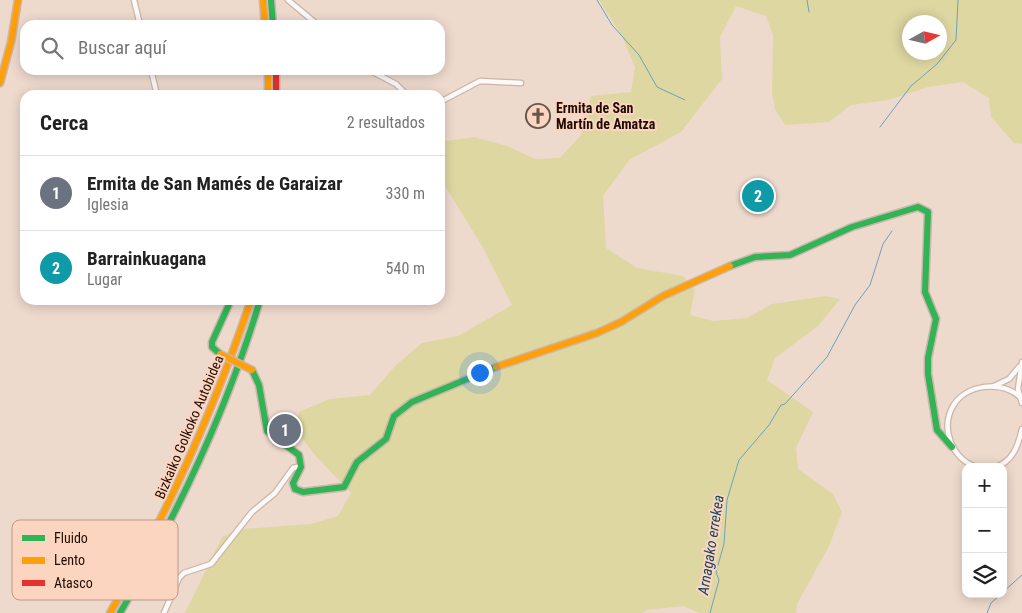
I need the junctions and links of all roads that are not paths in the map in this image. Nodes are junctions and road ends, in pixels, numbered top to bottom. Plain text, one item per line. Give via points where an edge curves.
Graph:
1 (18, 0) edge
2 (134, 0) edge
3 (264, 0) edge
4 (271, 0) edge
5 (288, 0) edge
6 (139, 20) edge
7 (265, 20) edge
8 (273, 20) edge
9 (312, 20) edge
10 (152, 75) edge
11 (268, 75) edge
12 (276, 75) edge
13 (379, 75) edge
14 (0, 83) edge
15 (521, 83) dead end
16 (156, 90) edge
17 (268, 90) edge
18 (276, 90) edge
19 (402, 90) edge
20 (445, 99) edge
21 (229, 305) edge
22 (250, 305) edge
23 (258, 305) edge
24 (1021, 364) edge
25 (994, 386) junction
26 (1021, 400) edge
27 (1022, 429) edge
28 (939, 433) junction
29 (949, 434) junction
30 (952, 447) junction
31 (968, 463) edge
32 (1003, 463) edge
33 (301, 466) junction
34 (162, 520) edge
35 (170, 520) edge
36 (178, 580) edge
37 (117, 600) edge
38 (127, 600) edge
39 (170, 600) edge
40 (110, 613) edge
41 (120, 613) edge
42 (164, 613) edge

1 - 14 main road
2 - 6 street
3 - 7 main road
4 - 8 main road
5 - 9 street
10 - 16 street
11 - 17 main road
12 - 18 main road
13 - 19 street
15 - 20 street via 480,81
21 - 33 main road, bridge via 211,341 212,348 252,370 261,394 266,430 272,438 294,450
22 - 34 main road, Bizkaiko Golkoko Autobidea via 203,431
23 - 35 main road, Bizkaiko Golkoko Autobidea via 234,378 201,458
24 - 25 street via 1009,379
24 - 26 street via 1018,380
25 - 26 street via 1008,388
25 - 29 street via 968,392 955,402 949,414
27 - 32 street via 1015,452
28 - 29 street
28 - 30 main road
28 - 33 main road via 934,420 927,364 936,319 925,292 928,216 926,210 918,207 852,227 790,255 742,261 663,296 602,331 480,372 421,398 394,416 384,442 357,462 344,487 297,491 293,483
29 - 30 street
30 - 31 street
33 - 36 street via 293,468 275,493 252,512 211,564 184,572
37 - 40 main road, Bizkaiko Golkoko Autobidea
38 - 41 main road, Bizkaiko Golkoko Autobidea
39 - 42 street

